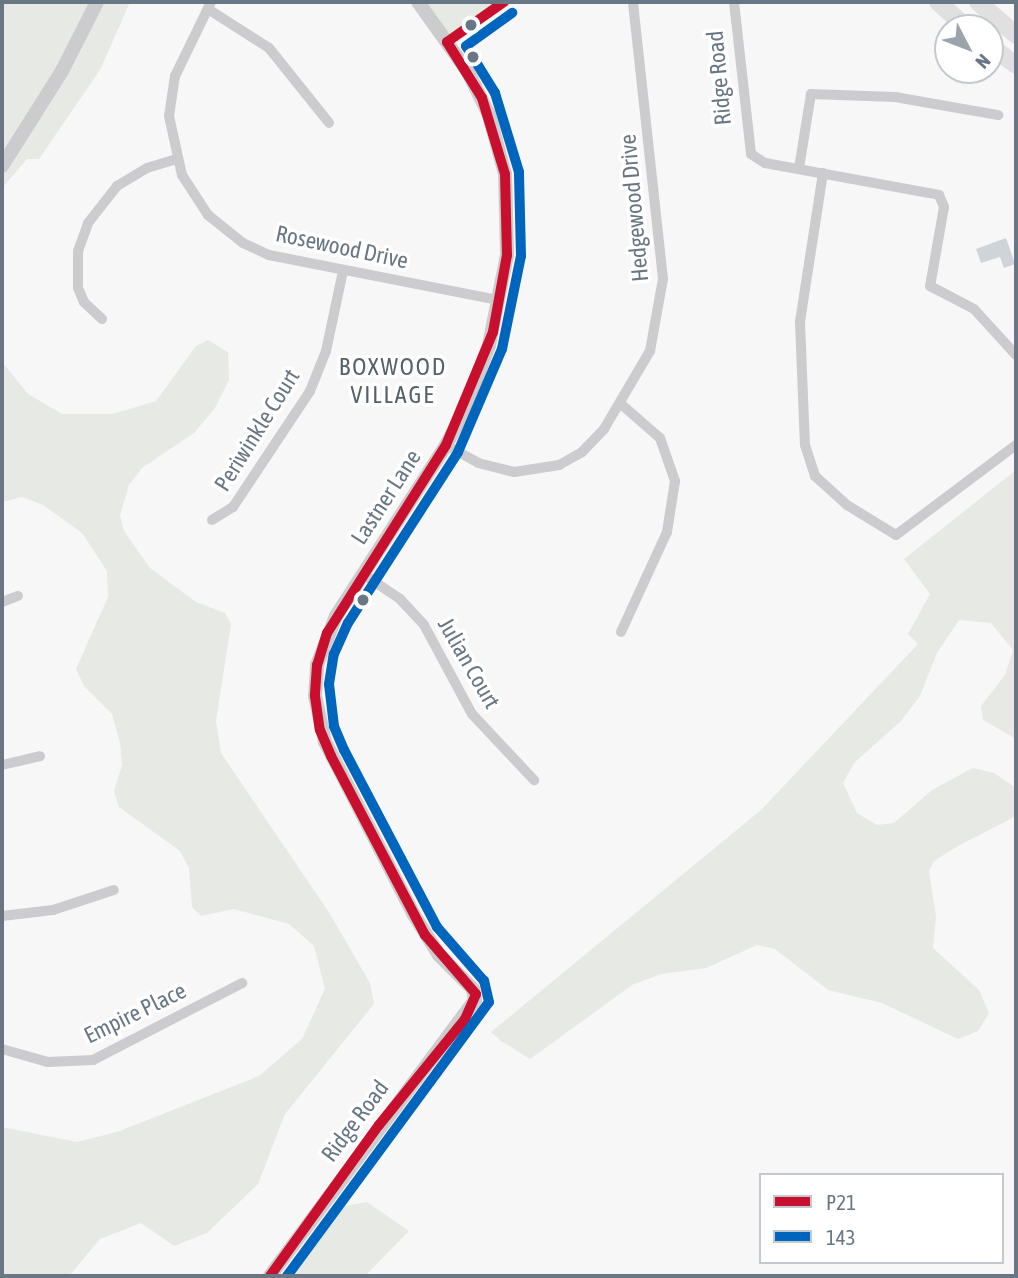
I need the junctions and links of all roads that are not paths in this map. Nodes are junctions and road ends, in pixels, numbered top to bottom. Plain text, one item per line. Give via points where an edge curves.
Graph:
1 (97, 2) edge
2 (418, 2) edge
3 (504, 2) edge
4 (633, 2) edge
5 (734, 2) edge
6 (938, 2) edge
7 (978, 2) edge
8 (210, 5) edge
9 (951, 14) edge
10 (1016, 35) edge
11 (447, 42) junction
12 (998, 115) dead end
13 (329, 123) dead end
14 (176, 159) junction
15 (2, 166) edge
16 (799, 168) junction
17 (823, 173) junction
18 (343, 271) junction
19 (499, 300) junction
20 (102, 319) dead end
21 (1016, 355) edge
22 (621, 404) junction
23 (446, 445) junction
24 (1016, 445) edge
25 (212, 520) dead end
26 (363, 574) junction
27 (18, 596) dead end
28 (2, 602) edge
29 (621, 632) dead end
30 (40, 756) dead end
31 (2, 765) edge
32 (534, 780) dead end
33 (114, 890) dead end
34 (2, 916) edge
35 (242, 983) dead end
36 (476, 994) joint
37 (2, 1049) edge
38 (270, 1276) edge

1 - 15 street via 51,89
2 - 11 street, Lastner Lane
3 - 11 street
4 - 22 street, Hedgewood Drive via 663,279 659,324 650,351
5 - 16 street, Ridge Road via 748,150 765,163
6 - 9 main road
7 - 10 main road
8 - 13 street via 269,48
8 - 14 street, Rosewood Drive via 172,90 170,116
11 - 19 street, Lastner Lane via 482,98 501,156 508,218
12 - 16 street via 895,97 811,94
14 - 18 street, Rosewood Drive via 201,206 233,236 269,255
14 - 20 street via 147,168 117,186 88,223 78,251 78,288 84,302
16 - 17 street
17 - 21 street via 939,195 944,207 930,286 974,309
17 - 24 street via 800,322 805,445 815,476 847,505 896,535
18 - 19 street, Rosewood Drive
18 - 25 street, Periwinkle Court via 326,351 310,391 233,507
19 - 23 street, Lastner Lane via 478,377
22 - 23 street, Hedgewood Drive via 582,452 541,470 514,472 490,467
22 - 29 street via 660,438 675,481 667,532
23 - 26 street, Lastner Lane
26 - 32 street, Julian Court via 400,599 424,625 472,714
26 - 36 street, Lastner Lane via 331,625 317,664 320,730 425,935
27 - 28 street
30 - 31 street
33 - 34 street via 62,908
35 - 37 street, Empire Place via 93,1059 48,1062
36 - 38 street, Ridge Road via 465,1019 386,1116

